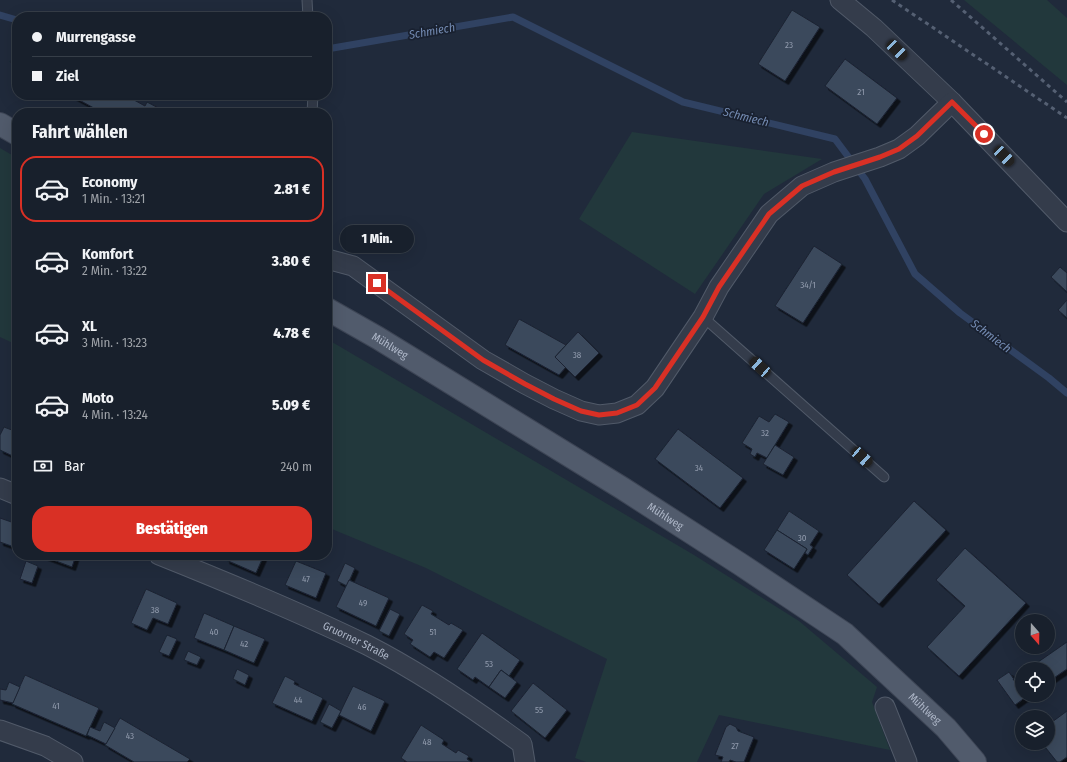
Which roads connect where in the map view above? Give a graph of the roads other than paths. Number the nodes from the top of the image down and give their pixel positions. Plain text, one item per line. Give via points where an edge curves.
1 (307, 0) edge
2 (840, 0) edge
3 (308, 12) edge
4 (952, 102) junction
5 (0, 124) edge
6 (12, 131) edge
7 (1067, 222) edge
8 (332, 260) edge
9 (332, 312) edge
10 (703, 317) junction
11 (884, 477) dead end
12 (0, 488) edge
13 (12, 493) edge
14 (171, 560) edge
15 (885, 707) dead end
16 (0, 730) edge
17 (73, 762) edge
18 (525, 762) edge
19 (907, 762) edge
20 (975, 762) edge

1 - 3 lane
2 - 4 street via 874,28
4 - 7 street
4 - 10 street via 917,136 899,149 802,186 769,214 719,287
5 - 6 main road
8 - 10 street via 353,266 483,360 519,381 581,411 599,415 617,413 637,405 655,388
9 - 20 main road, Mühlweg via 622,488 845,634 946,728
10 - 11 lane
12 - 13 street
14 - 18 street, Gruorner Straße via 268,600 366,645 424,677 522,744
15 - 19 street
16 - 17 street via 46,746

